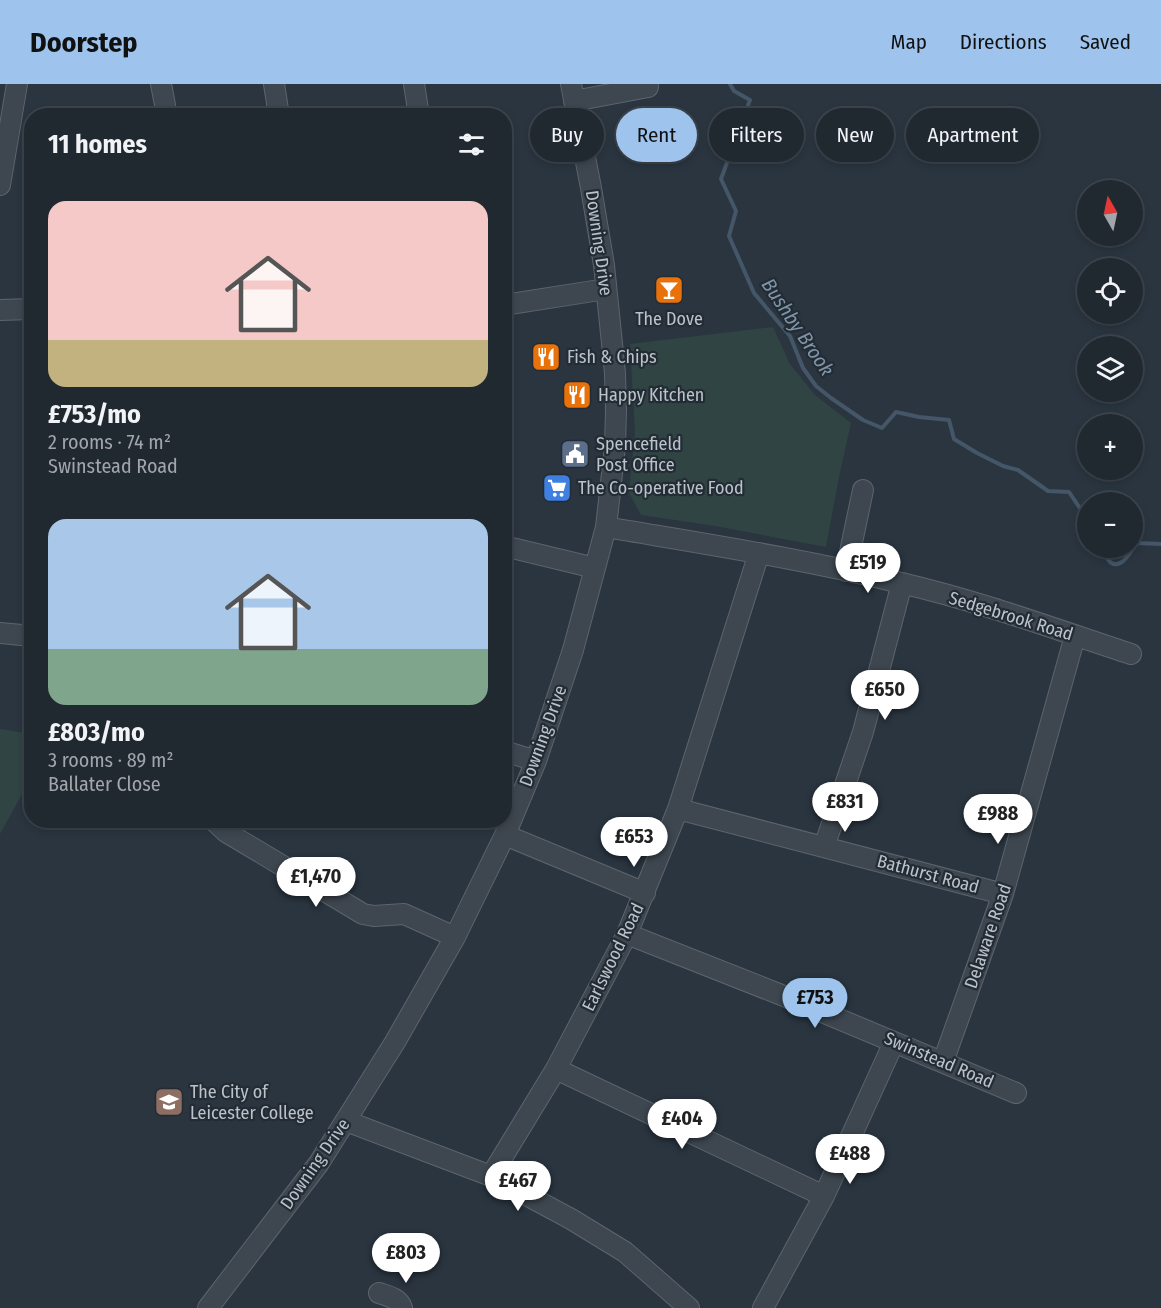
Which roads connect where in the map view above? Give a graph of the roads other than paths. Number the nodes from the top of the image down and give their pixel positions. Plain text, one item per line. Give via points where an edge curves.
1 (16, 84) edge
2 (161, 84) edge
3 (274, 84) edge
4 (414, 84) edge
5 (648, 87) dead end
6 (572, 92) edge
7 (165, 105) dead end
8 (278, 108) edge
9 (418, 108) edge
10 (0, 185) edge
11 (606, 289) junction
12 (512, 304) edge
13 (24, 309) edge
14 (0, 310) edge
15 (863, 490) dead end
16 (606, 527) junction
17 (512, 548) edge
18 (759, 553) junction
19 (596, 568) junction
20 (846, 571) junction
21 (902, 583) junction
22 (0, 633) edge
23 (24, 635) edge
24 (1075, 636) junction
25 (1131, 654) dead end
26 (512, 754) edge
27 (536, 761) junction
28 (678, 808) junction
29 (512, 820) edge
30 (222, 828) edge
31 (509, 828) edge
32 (506, 835) junction
33 (824, 847) junction
34 (645, 892) junction
35 (1003, 894) junction
36 (627, 934) junction
37 (455, 937) junction
38 (894, 1042) junction
39 (943, 1062) junction
40 (556, 1069) junction
41 (1016, 1093) dead end
42 (346, 1121) junction
43 (491, 1176) junction
44 (824, 1196) junction
45 (379, 1293) dead end
46 (208, 1308) edge
47 (402, 1308) edge
48 (689, 1308) edge
49 (763, 1308) edge

1 - 10 street
2 - 7 street
3 - 8 street
4 - 9 street
5 - 6 street
6 - 11 street, Downing Drive
11 - 12 street
11 - 16 street, Downing Drive via 616,410
13 - 14 street
15 - 20 street
16 - 18 street, Sedgebrook Road
16 - 19 street, Downing Drive
17 - 19 street
18 - 20 street, Sedgebrook Road
18 - 28 street, Earlswood Road
19 - 27 street, Downing Drive
20 - 21 street, Sedgebrook Road
21 - 24 street, Sedgebrook Road
21 - 33 street via 863,732
22 - 23 street
24 - 25 street, Sedgebrook Road
24 - 35 street, Delaware Road
26 - 27 street
27 - 29 street, Downing Drive
28 - 33 street, Bathurst Road
28 - 34 street, Earlswood Road
30 - 37 street via 363,914 404,914
31 - 32 street, Downing Drive
32 - 34 street
32 - 37 street, Downing Drive
33 - 35 street, Bathurst Road
34 - 36 street, Earlswood Road
35 - 39 street, Delaware Road
36 - 38 street, Swinstead Road
36 - 40 street, Earlswood Road
37 - 42 street, Downing Drive
38 - 39 street, Swinstead Road
38 - 44 street
39 - 41 street, Swinstead Road
40 - 43 street, Earlswood Road
40 - 44 street
42 - 43 street
42 - 46 street, Downing Drive via 319,1163
43 - 48 street via 625,1252
44 - 49 street
45 - 47 street via 393,1298

